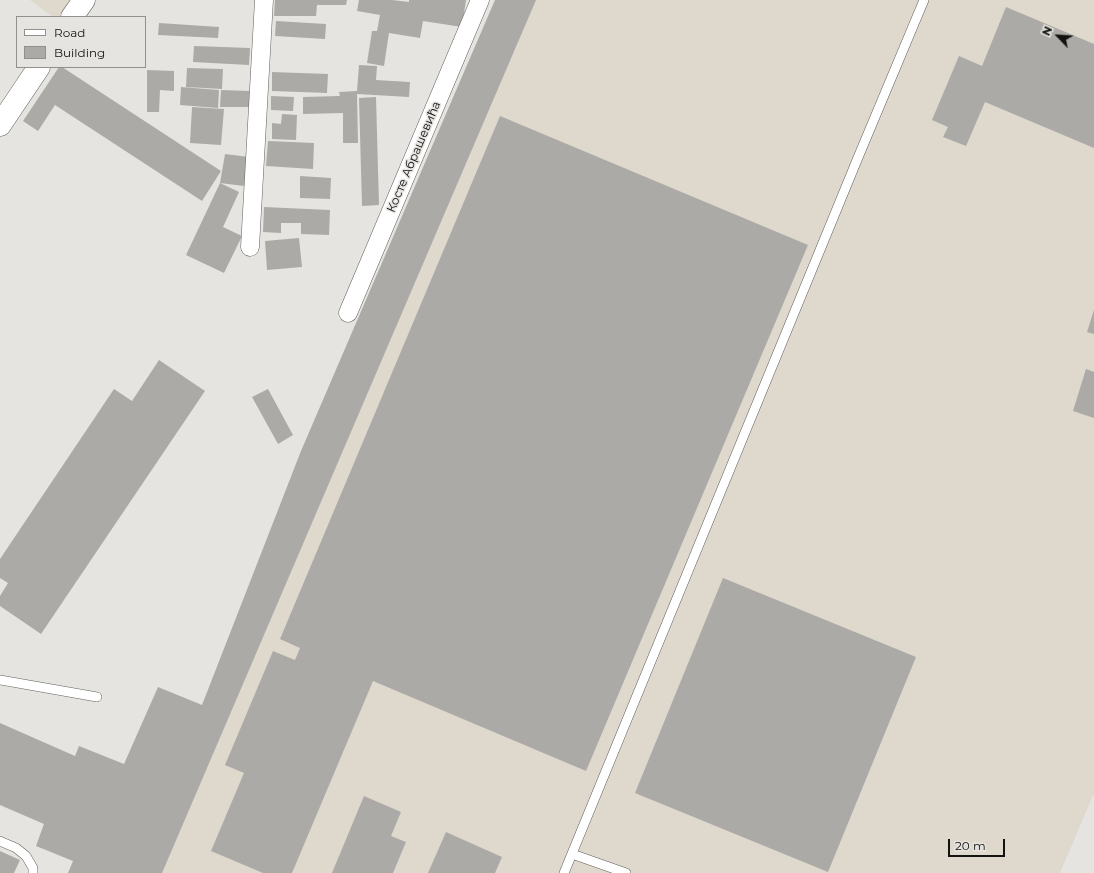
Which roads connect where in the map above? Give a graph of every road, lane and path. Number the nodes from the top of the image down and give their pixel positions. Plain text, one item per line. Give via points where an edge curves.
1 (84, 0) edge
2 (264, 0) edge
3 (480, 0) edge
4 (924, 0) edge
5 (73, 16) edge
6 (38, 68) edge
7 (0, 125) edge
8 (250, 247) dead end
9 (348, 313) dead end
10 (0, 680) edge
11 (97, 697) dead end
12 (0, 841) edge
13 (572, 854) junction
14 (33, 873) edge
15 (564, 873) edge
16 (626, 873) edge

1 - 5 street
2 - 8 street
3 - 9 street, Косте Абрашевића
4 - 13 lane
6 - 7 street
10 - 11 lane
12 - 14 lane via 26,856
13 - 15 lane
13 - 16 lane

